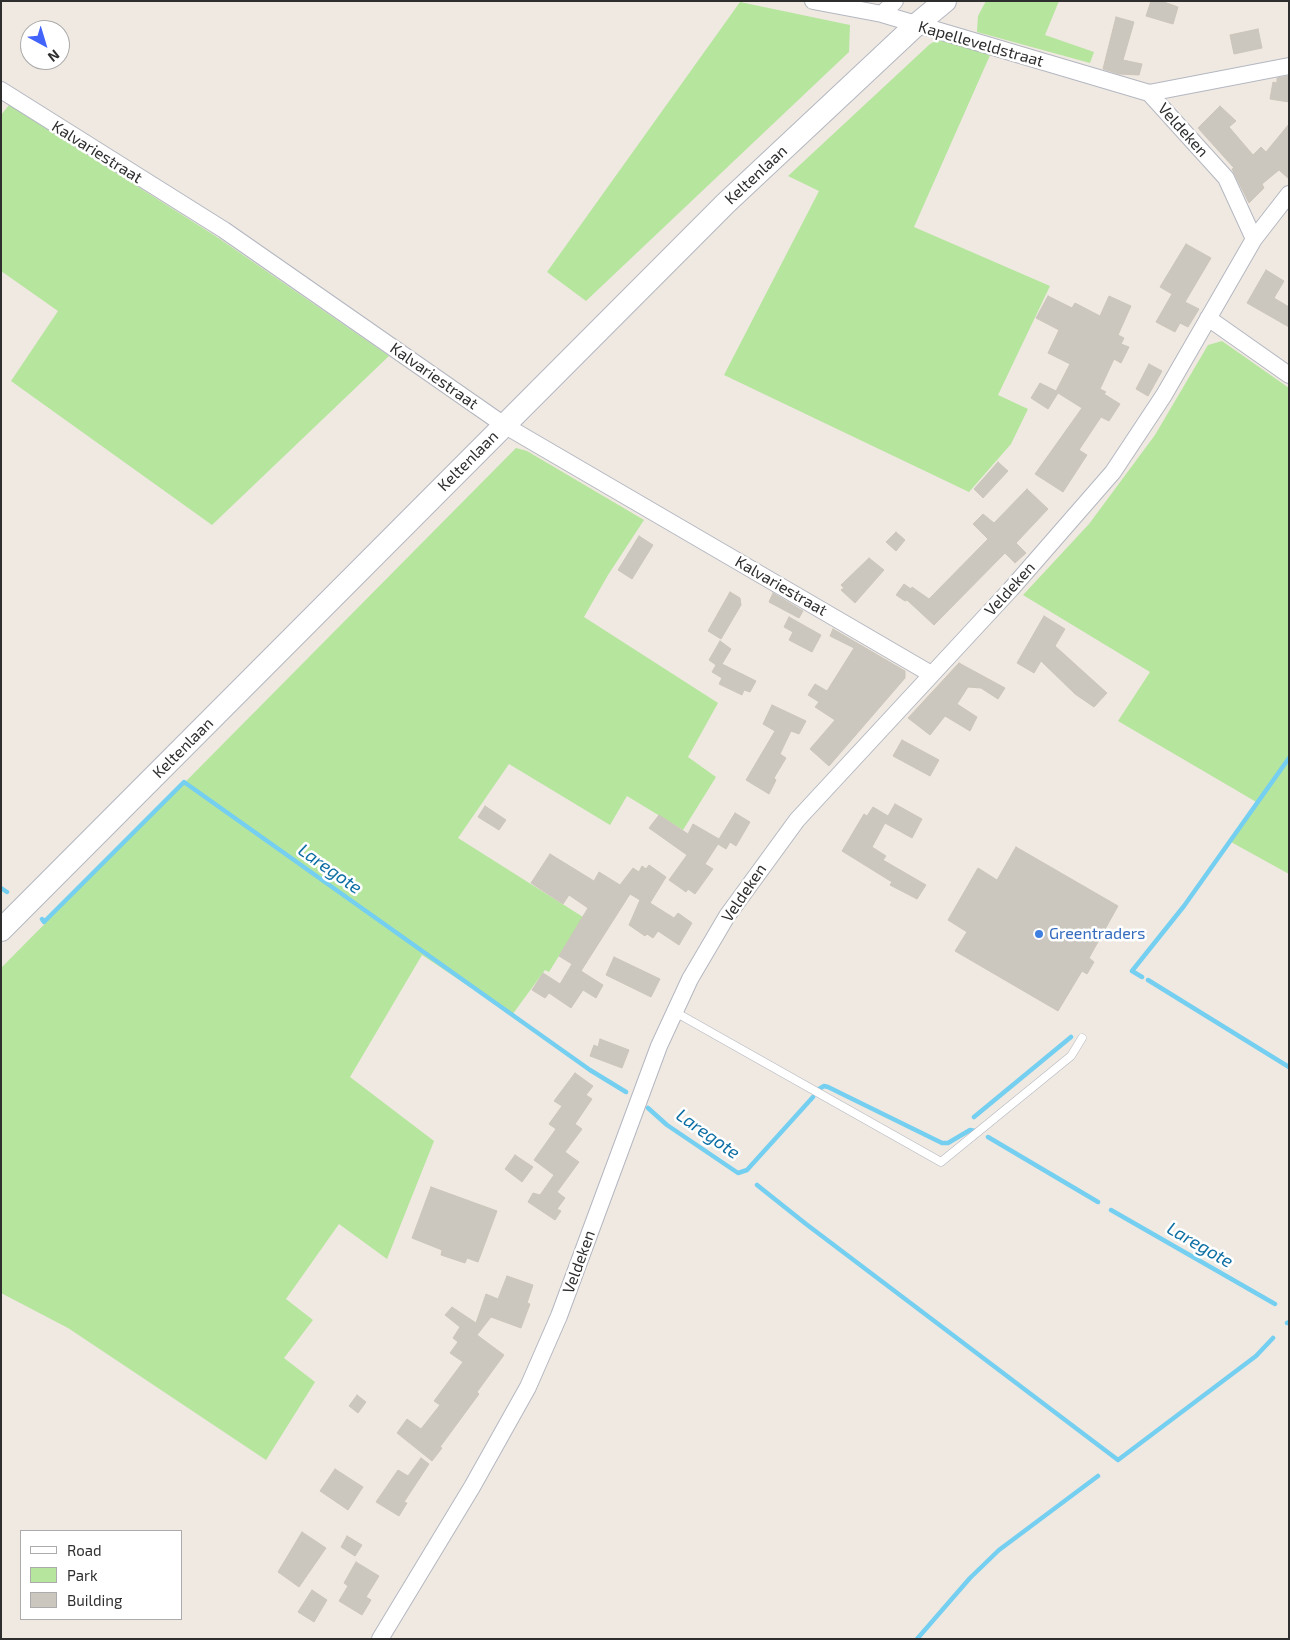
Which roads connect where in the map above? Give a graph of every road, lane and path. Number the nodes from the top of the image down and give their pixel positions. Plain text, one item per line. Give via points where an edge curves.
1 (813, 1) edge
2 (895, 1) edge
3 (945, 1) edge
4 (882, 14) junction
5 (916, 25) junction
6 (1289, 66) edge
7 (1, 90) edge
8 (1149, 92) junction
9 (1289, 194) edge
10 (1254, 240) junction
11 (1208, 318) junction
12 (1289, 376) edge
13 (504, 425) junction
14 (931, 674) junction
15 (1, 930) edge
16 (675, 1012) junction
17 (1082, 1038) dead end
18 (380, 1639) edge

1 - 4 street, Kapelleveldstraat
2 - 4 street
3 - 5 main road, Keltenlaan
4 - 5 street, Kapelleveldstraat
5 - 8 street, Kapelleveldstraat
5 - 13 main road, Keltenlaan via 719,210
6 - 8 street, Veldeken
7 - 13 street, Kalvariestraat via 224,230
8 - 10 street, Veldeken via 1226,178
9 - 10 street, Veldeken
10 - 11 street, Veldeken
11 - 12 street
11 - 14 street, Veldeken via 1164,395 1113,472 1011,589
13 - 14 street, Kalvariestraat
13 - 15 main road, Keltenlaan
14 - 16 street, Veldeken via 797,820 723,924 690,979
16 - 17 lane via 941,1162 1070,1056
16 - 18 street, Veldeken via 634,1112 560,1316 528,1387

